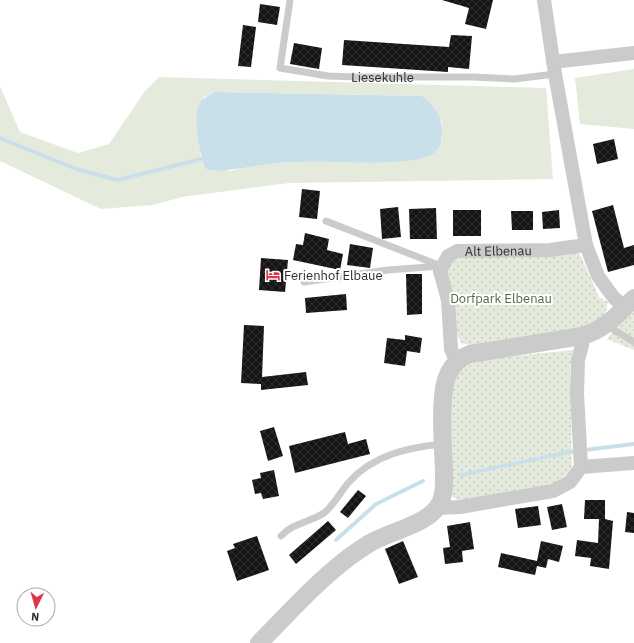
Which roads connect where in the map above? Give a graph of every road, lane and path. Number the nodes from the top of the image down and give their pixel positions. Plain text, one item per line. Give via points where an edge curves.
1 (290, 0) edge
2 (544, 0) edge
3 (634, 52) edge
4 (554, 68) junction
5 (326, 221) dead end
6 (586, 244) junction
7 (441, 266) junction
8 (304, 282) dead end
9 (630, 302) edge
10 (606, 326) junction
11 (582, 336) junction
12 (634, 342) edge
13 (457, 363) junction
14 (443, 444) junction
15 (581, 463) junction
16 (634, 463) edge
17 (438, 508) junction
18 (281, 536) dead end
19 (259, 643) edge

1 - 4 lane, Liesekuhle via 280,68 328,76 514,79
2 - 4 street
3 - 4 street
4 - 6 street
5 - 7 lane
6 - 7 street, Alt Elbenau via 550,250 457,251 448,256
6 - 9 street via 598,276 614,298
7 - 8 lane via 388,270
7 - 13 street via 448,300 451,349
9 - 10 street
10 - 11 street
10 - 12 lane
11 - 13 street via 470,354
11 - 15 street via 577,394
13 - 14 street via 447,377 445,386
14 - 17 street via 444,494
14 - 18 lane via 407,449 373,463 349,481 325,512 291,528
15 - 16 street
15 - 17 street via 570,482 553,491 460,507
17 - 19 street via 427,517 371,542 353,554 317,585

